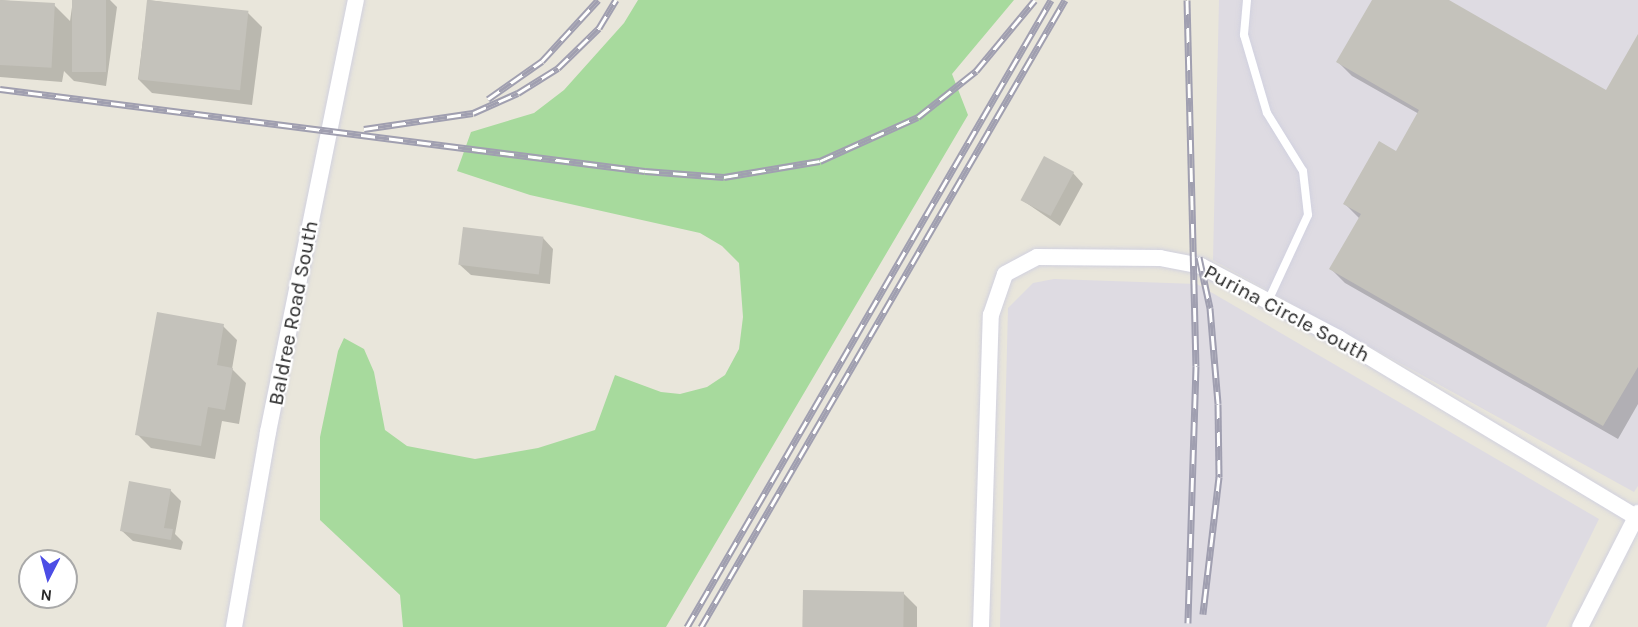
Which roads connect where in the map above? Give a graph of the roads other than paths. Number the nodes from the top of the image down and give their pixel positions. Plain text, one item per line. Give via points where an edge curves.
1 (357, 0) edge
2 (1247, 0) edge
3 (1268, 301) junction
4 (1637, 515) edge
5 (234, 627) edge
6 (981, 627) edge
7 (1580, 627) edge

1 - 5 street, Baldree Road South via 266,443
2 - 3 lane via 1244,35 1267,113 1303,171 1308,215
3 - 4 street, Purina Circle South via 1338,338
3 - 6 street, Purina Circle South via 1201,266 1160,258 1055,254 1027,260 1005,274 991,315
4 - 7 street

